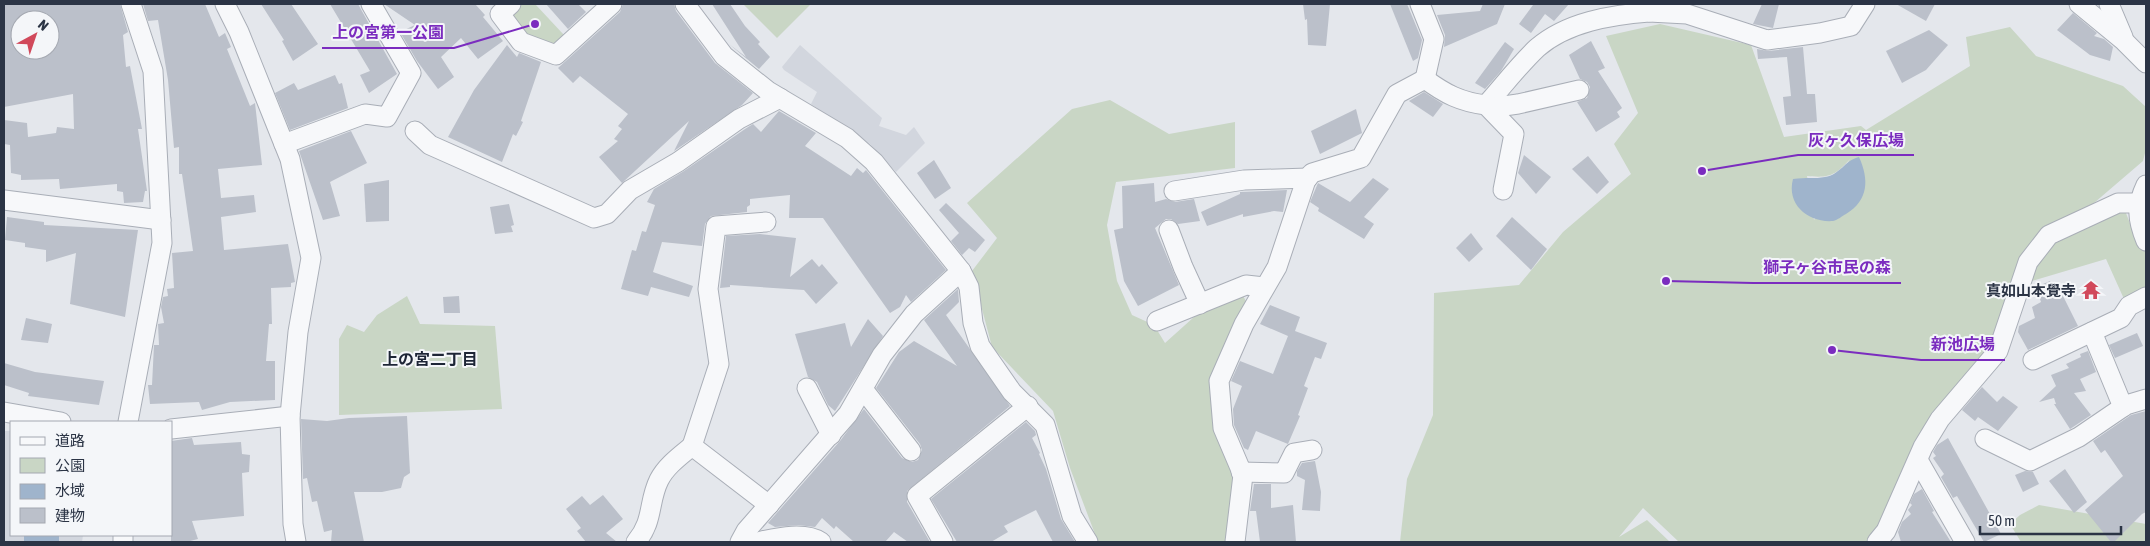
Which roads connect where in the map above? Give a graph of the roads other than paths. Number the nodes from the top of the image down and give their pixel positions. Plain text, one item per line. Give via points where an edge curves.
1 (131, 4) edge
2 (225, 4) edge
3 (371, 4) edge
4 (511, 4) edge
5 (612, 4) edge
6 (685, 4) edge
7 (1420, 4) edge
8 (1865, 4) edge
9 (2080, 4) edge
10 (2109, 4) edge
11 (1652, 8) edge
12 (2124, 41) junction
13 (2146, 63) edge
14 (1426, 79) junction
15 (1580, 90) dead end
16 (780, 98) junction
17 (1488, 106) junction
18 (415, 131) dead end
19 (284, 144) junction
20 (1308, 178) junction
21 (2146, 185) edge
22 (1503, 190) dead end
23 (1174, 191) dead end
24 (4, 200) edge
25 (2142, 204) edge
26 (161, 220) junction
27 (766, 222) dead end
28 (1169, 230) dead end
29 (2146, 242) edge
30 (961, 271) junction
31 (1264, 287) junction
32 (2146, 297) edge
33 (1200, 304) junction
34 (1158, 321) dead end
35 (2092, 332) junction
36 (2033, 360) dead end
37 (807, 388) dead end
38 (863, 388) junction
39 (2146, 399) edge
40 (1028, 406) junction
41 (2123, 407) junction
42 (4, 412) edge
43 (290, 416) junction
44 (54, 421) edge
45 (128, 421) edge
46 (172, 429) edge
47 (831, 435) junction
48 (1985, 439) dead end
49 (692, 446) junction
50 (1312, 450) dead end
51 (911, 451) dead end
52 (1918, 460) junction
53 (1242, 472) junction
54 (769, 505) junction
55 (296, 542) edge
56 (636, 542) edge
57 (740, 542) edge
58 (757, 542) edge
59 (821, 542) edge
60 (943, 542) edge
61 (1088, 542) edge
62 (1236, 542) edge
63 (1877, 542) edge
64 (1965, 542) edge

1 - 26 street via 153,71
2 - 19 street
3 - 19 street via 411,73 387,117 365,114
4 - 5 street via 500,14 521,42 556,55
6 - 16 street via 724,56
7 - 14 street via 1434,39
8 - 11 street via 1851,26 1767,40 1687,14
9 - 12 street
10 - 12 street
11 - 17 street via 1596,19 1565,31 1538,47
12 - 13 street
14 - 17 street via 1446,94
14 - 20 street via 1397,94 1361,158 1312,172
15 - 17 street via 1518,104
16 - 18 street via 739,119 678,162 630,190 607,214 594,218 430,145
16 - 30 street via 847,138 874,162
17 - 22 street via 1514,134
19 - 43 street via 311,258 298,332
20 - 23 street via 1244,180
20 - 31 street via 1277,267
21 - 25 street
24 - 26 street
25 - 29 street via 2141,228
25 - 52 street via 2118,203 2049,235 2028,262 1998,351 1940,419
26 - 45 street via 162,243
27 - 49 street via 716,226 708,289 719,364
28 - 33 street
30 - 38 street via 914,314 882,355
30 - 40 street via 969,287 973,323 980,346 1012,392
31 - 33 street via 1246,285
31 - 53 street via 1219,381 1222,428
32 - 35 street via 2129,306 2121,318
33 - 34 street
35 - 36 street
35 - 41 street
37 - 47 street
38 - 47 street
38 - 51 street
39 - 41 street
40 - 60 street via 917,496
40 - 61 street via 1045,425 1072,516
41 - 48 street via 2079,437 2030,461
42 - 44 street
43 - 46 street
43 - 55 street
47 - 54 street
49 - 54 street
49 - 56 street via 659,480 646,530
50 - 53 street via 1294,453 1284,473
52 - 63 street via 1886,531
52 - 64 street
53 - 62 street
54 - 57 street
58 - 59 street via 803,536

